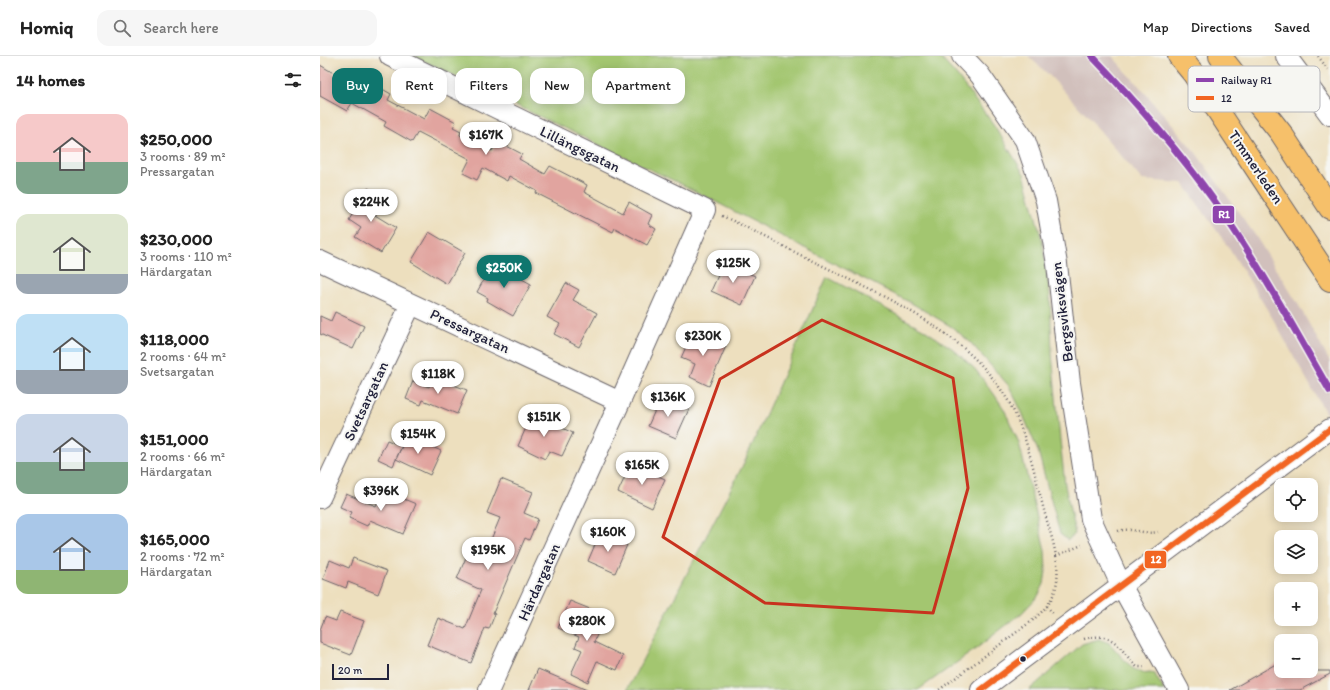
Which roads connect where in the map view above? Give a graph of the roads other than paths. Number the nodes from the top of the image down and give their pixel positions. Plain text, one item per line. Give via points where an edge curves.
1 (390, 56) edge
2 (962, 56) edge
3 (1179, 56) edge
4 (1220, 56) edge
5 (1286, 56) edge
6 (1228, 66) edge
7 (1293, 66) edge
8 (1188, 68) edge
9 (1320, 102) edge
10 (1218, 112) edge
11 (1264, 112) edge
12 (1330, 115) edge
13 (1330, 208) edge
14 (705, 210) joint
15 (320, 261) edge
16 (1330, 280) edge
17 (411, 304) junction
18 (620, 402) junction
19 (1330, 429) edge
20 (320, 498) edge
21 (1121, 585) junction
22 (489, 690) edge
23 (981, 690) edge
24 (1179, 690) edge

1 - 14 street, Lillängsgatan
2 - 21 street, Bergsviksvägen via 980,75 1025,140 1046,201 1057,264 1070,383 1089,512
3 - 8 main road, Timmerleden
4 - 6 main road
5 - 7 street
9 - 12 street
10 - 16 main road, Timmerleden
11 - 13 main road
14 - 18 street, Härdargatan
15 - 17 street, Pressargatan
17 - 18 street, Pressargatan
17 - 20 street, Svetsargatan
18 - 22 street, Härdargatan
19 - 21 street
21 - 23 street
21 - 24 street, Bergsviksvägen

